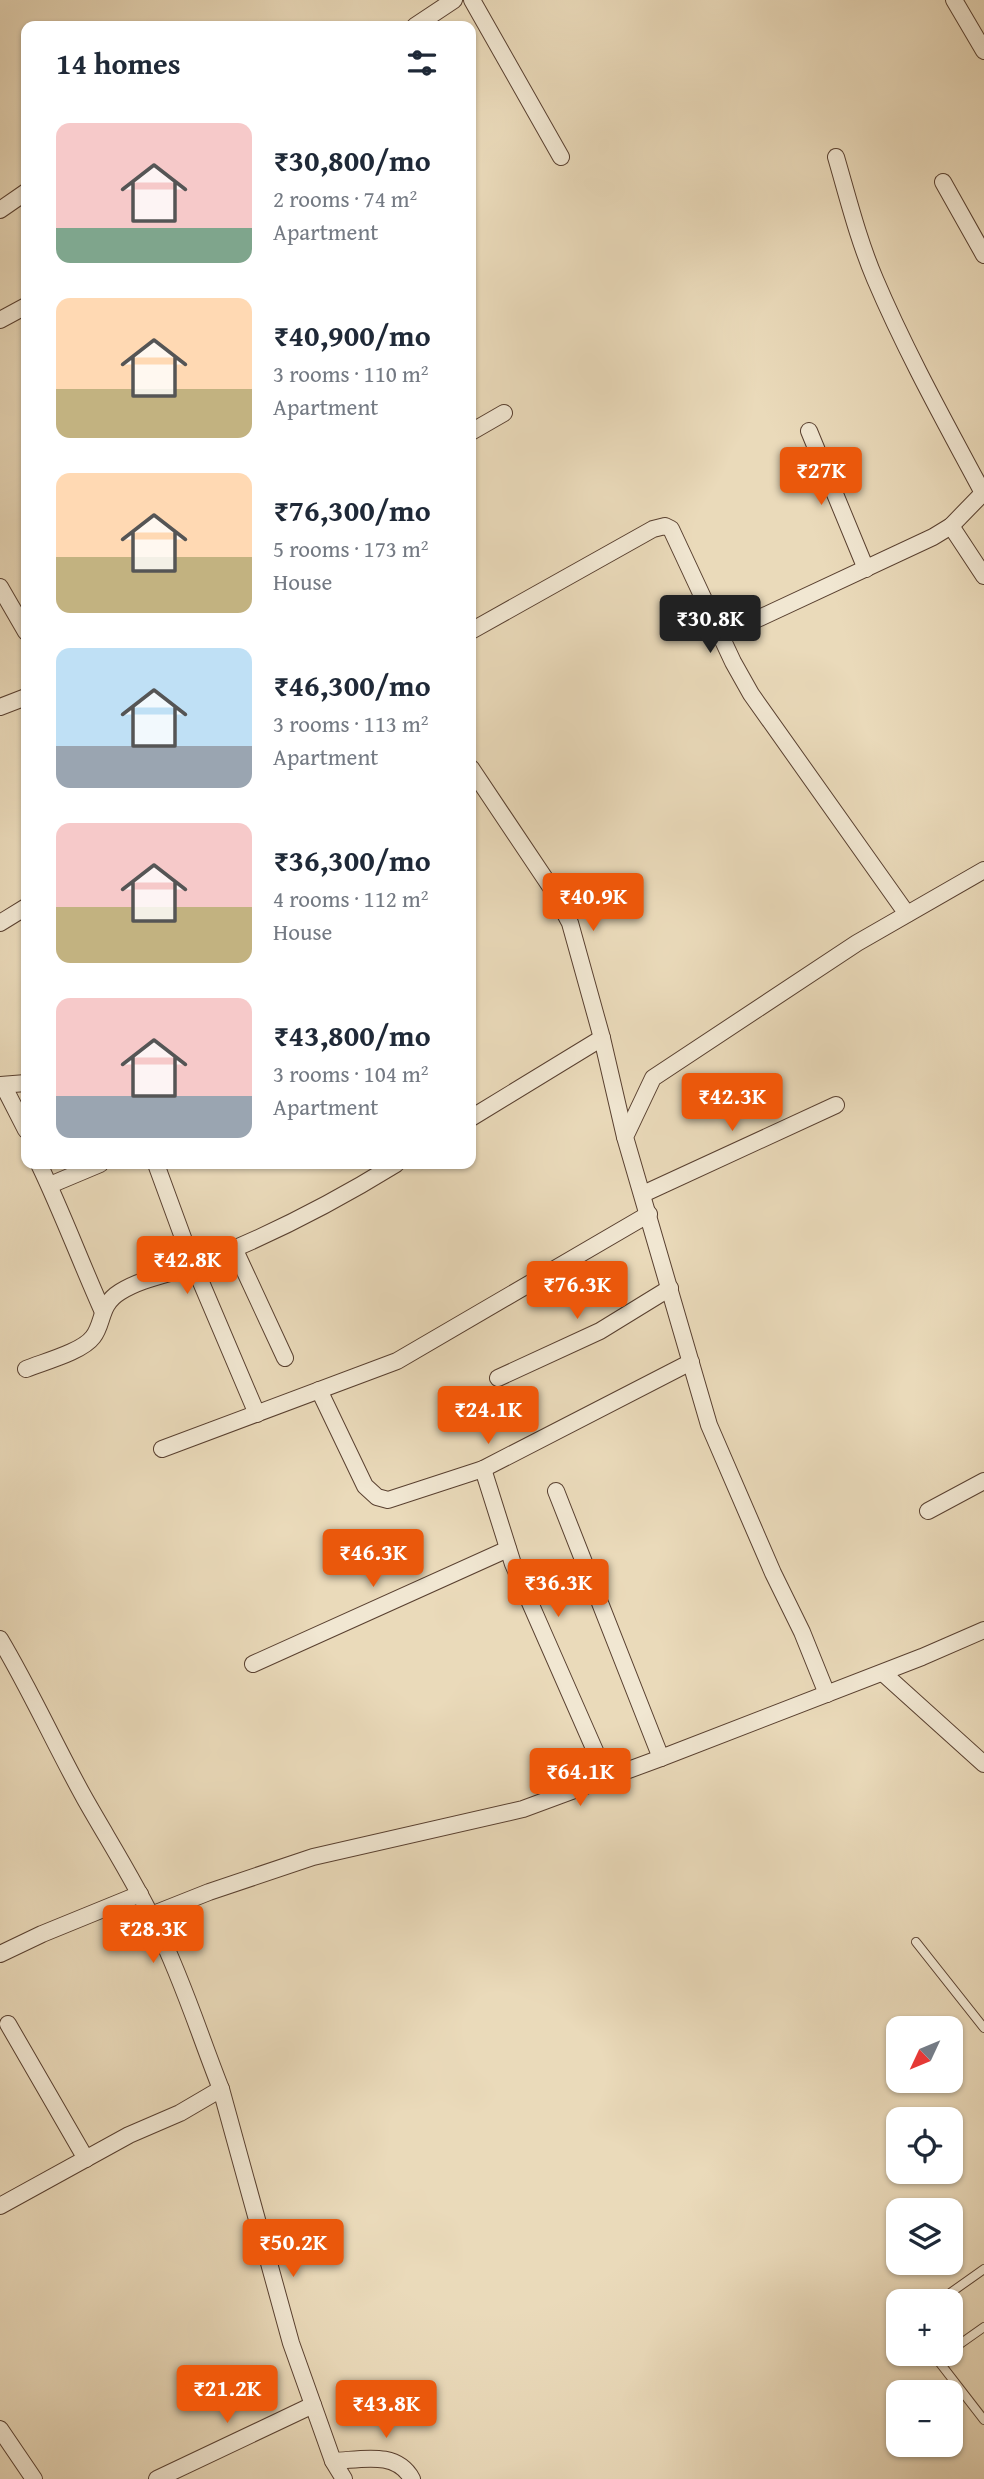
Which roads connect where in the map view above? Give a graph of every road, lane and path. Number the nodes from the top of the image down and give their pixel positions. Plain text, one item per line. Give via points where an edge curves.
1 (454, 0) edge
2 (472, 0) edge
3 (954, 0) edge
4 (422, 21) edge
5 (984, 51) edge
6 (561, 157) dead end
7 (836, 157) dead end
8 (943, 182) dead end
9 (21, 195) edge
10 (0, 209) edge
11 (984, 255) edge
12 (21, 309) edge
13 (0, 320) edge
14 (504, 413) dead end
15 (476, 429) edge
16 (809, 431) dead end
17 (983, 492) edge
18 (951, 526) junction
19 (866, 569) junction
20 (984, 576) edge
21 (0, 587) edge
22 (21, 623) edge
23 (476, 628) edge
24 (721, 636) junction
25 (21, 699) edge
26 (0, 707) edge
27 (476, 776) edge
28 (984, 870) edge
29 (21, 910) edge
30 (906, 914) junction
31 (0, 923) edge
32 (601, 1038) junction
33 (21, 1083) edge
34 (2, 1085) edge
35 (836, 1105) dead end
36 (476, 1115) edge
37 (21, 1121) edge
38 (625, 1137) junction
39 (42, 1169) edge
40 (88, 1169) edge
41 (158, 1169) edge
42 (388, 1169) edge
43 (50, 1185) junction
44 (643, 1194) junction
45 (649, 1214) junction
46 (234, 1248) junction
47 (194, 1265) junction
48 (670, 1288) junction
49 (103, 1312) junction
50 (285, 1358) dead end
51 (691, 1362) junction
52 (26, 1369) dead end
53 (498, 1378) dead end
54 (319, 1390) junction
55 (257, 1414) junction
56 (162, 1449) dead end
57 (483, 1469) junction
58 (984, 1481) edge
59 (556, 1491) dead end
60 (928, 1511) dead end
61 (508, 1549) junction
62 (984, 1630) edge
63 (0, 1639) edge
64 (253, 1664) dead end
65 (883, 1673) junction
66 (827, 1694) junction
67 (661, 1758) junction
68 (984, 1764) edge
69 (607, 1778) junction
70 (140, 1894) junction
71 (151, 1915) junction
72 (916, 1942) dead end
73 (0, 1954) edge
74 (8, 2024) dead end
75 (984, 2028) edge
76 (221, 2089) junction
77 (86, 2159) junction
78 (0, 2206) edge
79 (984, 2269) edge
80 (956, 2289) edge
81 (984, 2327) edge
82 (963, 2343) edge
83 (942, 2366) edge
84 (313, 2404) junction
85 (984, 2420) edge
86 (0, 2429) edge
87 (333, 2461) junction
88 (34, 2479) edge
89 (157, 2479) edge
90 (344, 2479) edge
91 (412, 2479) edge

1 - 4 street
2 - 6 street
3 - 5 street
7 - 17 street via 875,279
8 - 11 street
9 - 10 street
12 - 13 street
14 - 15 street
16 - 19 street
17 - 18 street
18 - 19 street
18 - 20 street
19 - 24 street
21 - 22 street
23 - 24 street via 665,526 674,534
24 - 30 street via 756,702
25 - 26 street
27 - 32 street via 562,906
28 - 30 street
29 - 31 street
30 - 38 street via 653,1078
32 - 36 street
32 - 38 street
33 - 34 street
34 - 37 street
35 - 44 street
38 - 44 street
39 - 43 street
40 - 43 street
41 - 47 street
42 - 46 street
43 - 49 street
44 - 45 street
45 - 48 street
45 - 54 street via 397,1361
46 - 47 street
46 - 50 street
47 - 49 street via 118,1293
47 - 55 street
48 - 51 street
48 - 53 street via 600,1331
49 - 52 street via 93,1337 79,1348
51 - 57 street
51 - 66 street via 709,1426
54 - 55 street
54 - 57 street via 365,1486 377,1497 388,1500
55 - 56 street
57 - 61 street
58 - 60 street
59 - 67 street
61 - 64 street
61 - 69 street
62 - 65 street
63 - 70 street
65 - 66 street
65 - 68 street
66 - 67 street
67 - 69 street
69 - 71 street via 523,1809 313,1857
70 - 71 street
70 - 73 street
71 - 76 street
72 - 75 lane
74 - 77 street
76 - 77 street
76 - 84 street via 291,2343
77 - 78 street
79 - 80 lane
81 - 82 lane
83 - 85 lane
84 - 87 street
84 - 89 street
86 - 88 street
87 - 90 street
87 - 91 street via 386,2458

